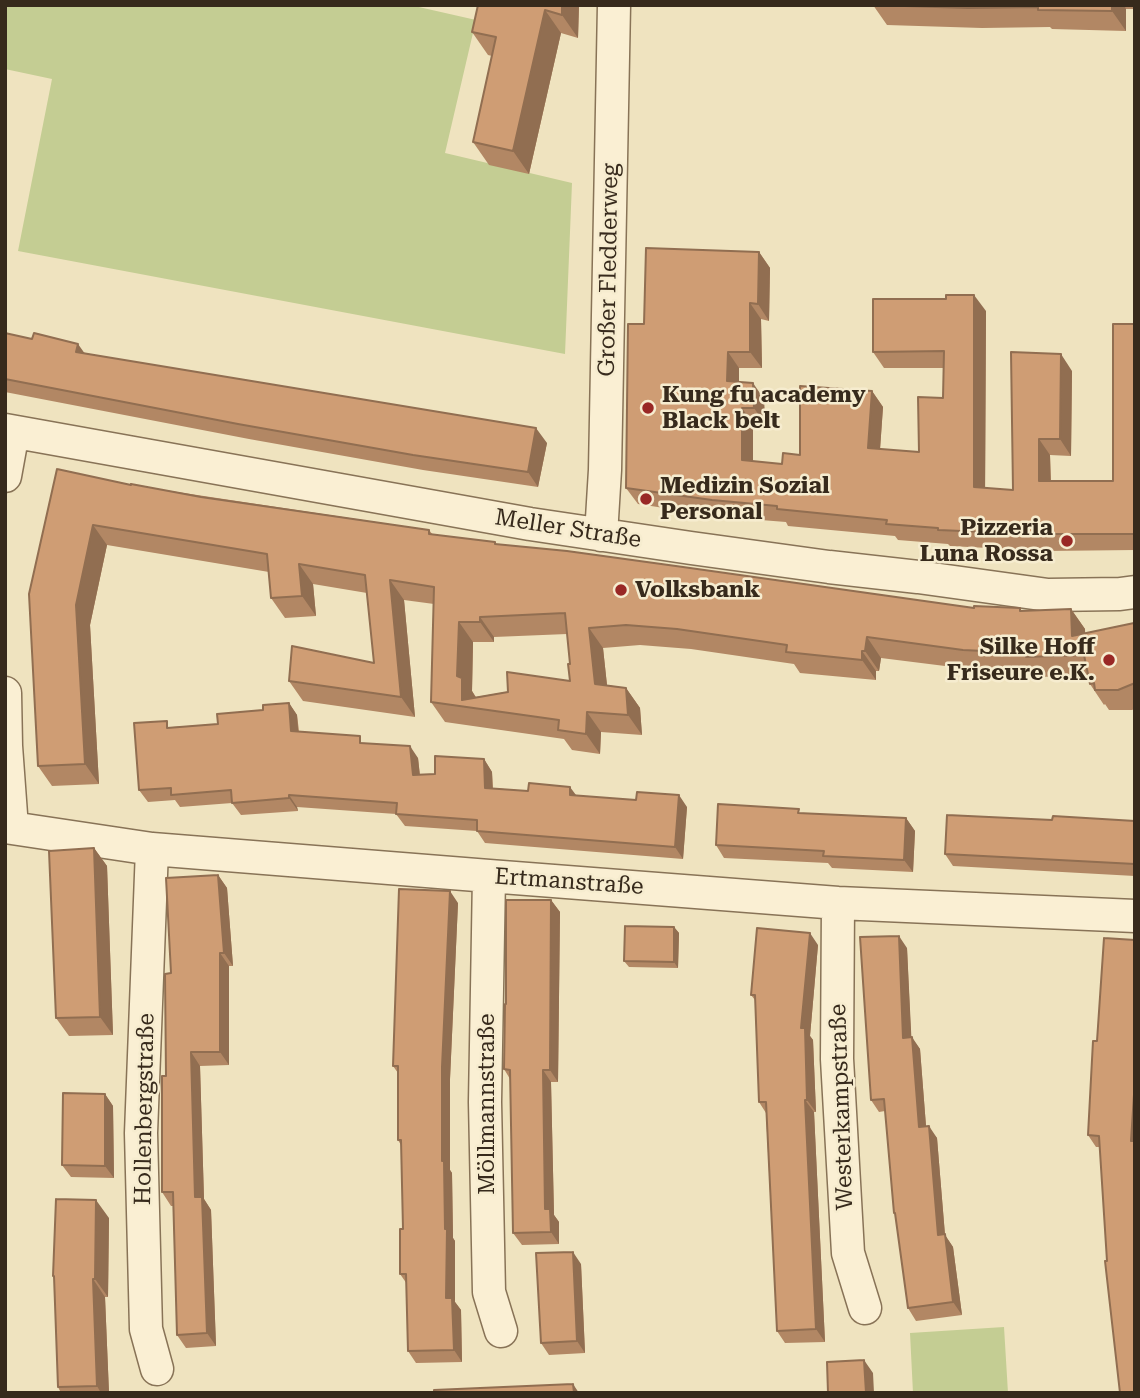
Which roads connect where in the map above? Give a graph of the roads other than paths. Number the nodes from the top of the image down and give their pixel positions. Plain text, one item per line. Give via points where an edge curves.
1 (614, 5) edge
2 (9, 431) edge
3 (5, 476) edge
4 (601, 535) junction
5 (1135, 592) edge
6 (5, 693) edge
7 (8, 828) edge
8 (152, 849) junction
9 (489, 876) junction
10 (838, 902) junction
11 (1135, 916) edge
12 (865, 1308) dead end
13 (501, 1331) dead end
14 (158, 1369) dead end

1 - 4 street, Großer Fledderweg
2 - 3 street
2 - 4 street, Meller Straße
4 - 5 street, Meller Straße via 1048,595
6 - 7 street
7 - 8 street, Ertmanstraße
8 - 9 street, Ertmanstraße
8 - 14 street, Hollenbergstraße via 141,1133 146,1329
9 - 10 street, Ertmanstraße
9 - 13 street, Möllmannstraße via 485,1102 489,1292
10 - 11 street, Ertmanstraße
10 - 12 street, Westerkampstraße via 837,1059 848,1253

